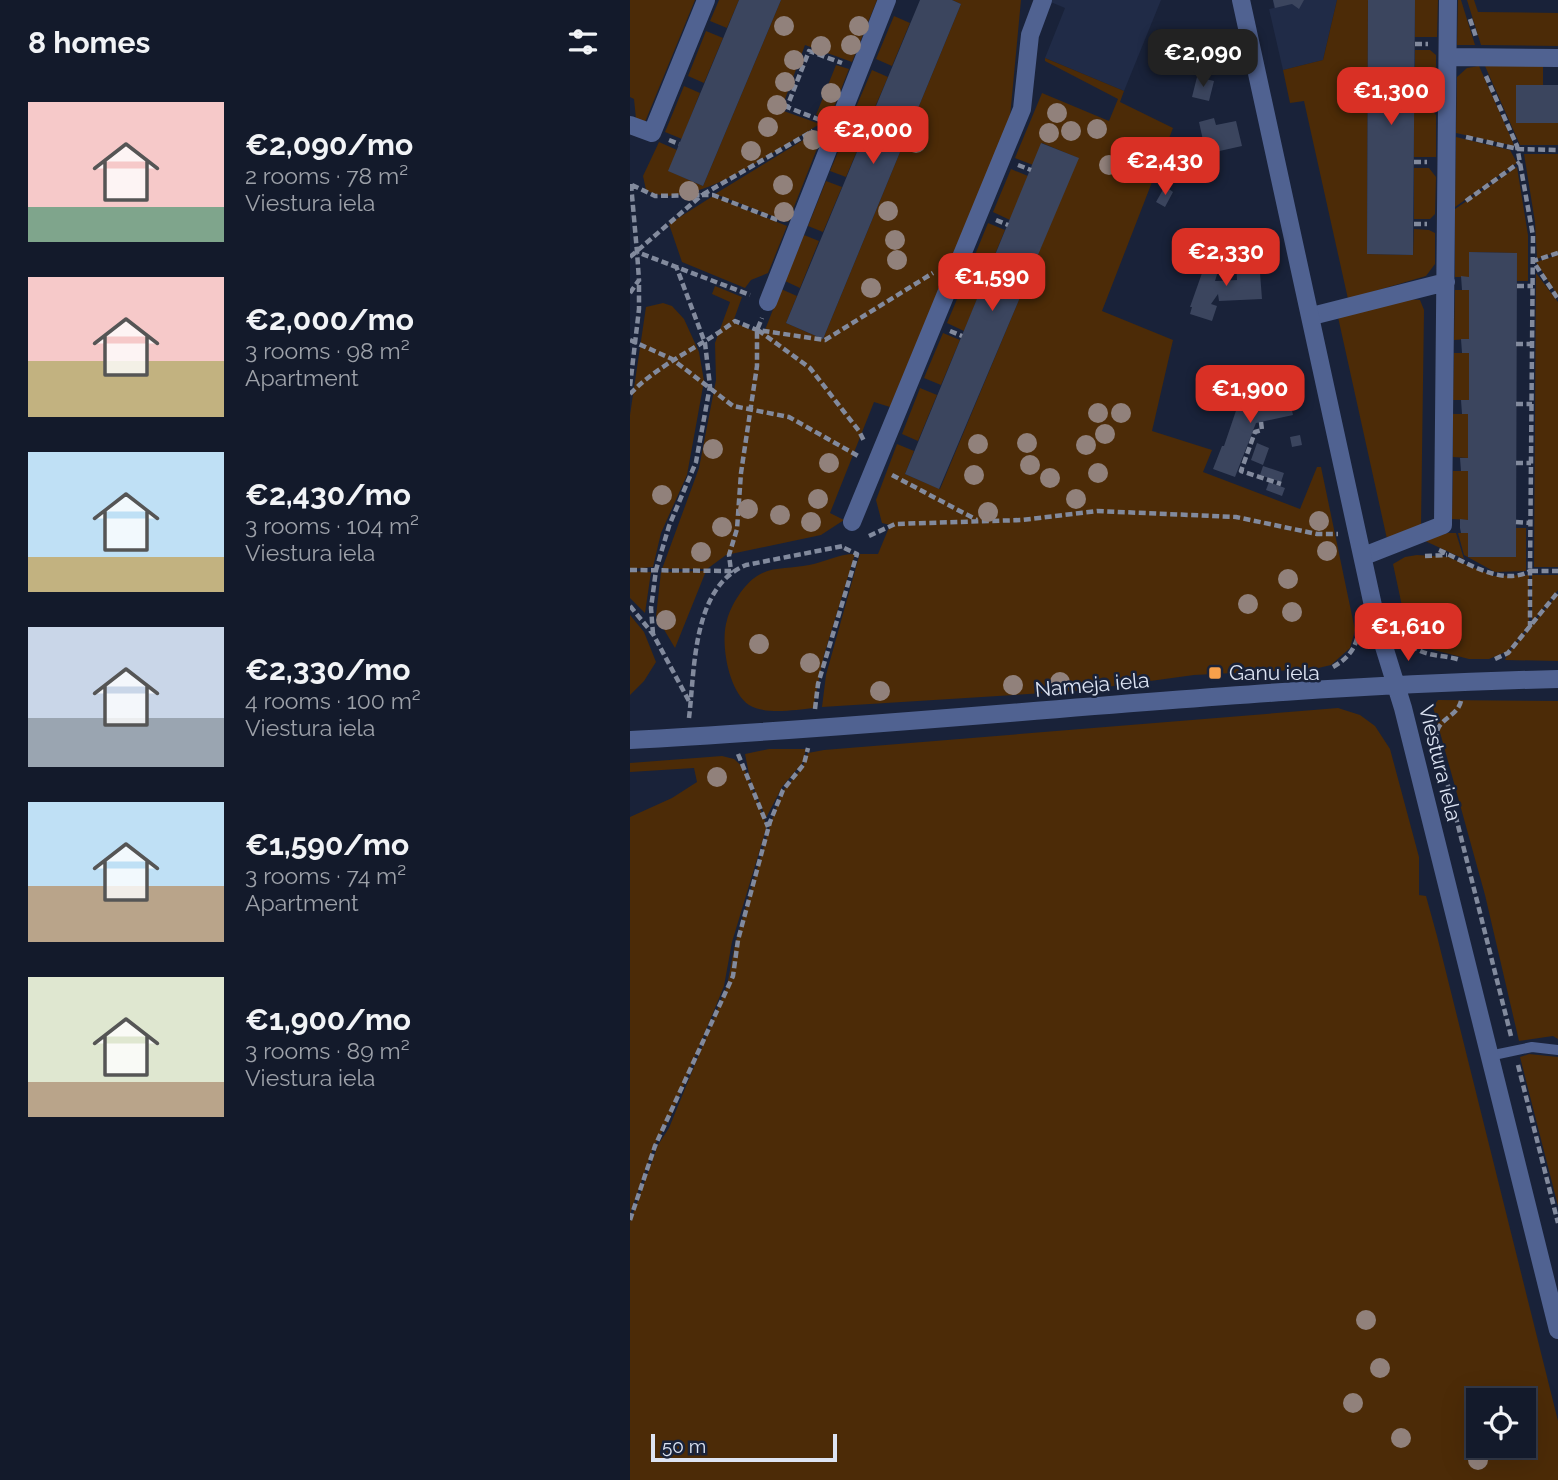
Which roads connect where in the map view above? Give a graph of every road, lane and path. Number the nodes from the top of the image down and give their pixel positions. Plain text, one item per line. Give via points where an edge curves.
1 (706, 0) edge
2 (887, 0) edge
3 (1043, 0) edge
4 (1241, 0) edge
5 (1448, 0) edge
6 (1467, 11) dead end
7 (1448, 57) junction
8 (1480, 57) junction
9 (1558, 58) edge
10 (859, 69) junction
11 (630, 125) edge
12 (1447, 134) junction
13 (1518, 149) junction
14 (1558, 150) edge
15 (1520, 162) junction
16 (631, 184) edge
17 (702, 195) junction
18 (1447, 215) junction
19 (797, 227) junction
20 (637, 251) junction
21 (1558, 253) edge
22 (630, 257) edge
23 (1533, 261) junction
24 (676, 266) junction
25 (957, 268) junction
26 (639, 280) junction
27 (1446, 282) junction
28 (1517, 286) dead end
29 (1533, 286) junction
30 (630, 293) edge
31 (1558, 299) edge
32 (768, 302) joint
33 (1311, 316) junction
34 (757, 330) junction
35 (633, 341) edge
36 (705, 343) junction
37 (1516, 344) dead end
38 (1532, 344) junction
39 (672, 359) junction
40 (630, 386) edge
41 (710, 386) junction
42 (630, 394) edge
43 (1516, 404) dead end
44 (1532, 404) junction
45 (752, 411) junction
46 (1261, 422) dead end
47 (1516, 463) dead end
48 (1531, 463) junction
49 (875, 466) junction
50 (1281, 484) dead end
51 (981, 521) junction
52 (852, 522) joint
53 (1516, 523) dead end
54 (1530, 523) junction
55 (1359, 533) junction
56 (863, 538) dead end
57 (1410, 538) junction
58 (853, 543) dead end
59 (842, 547) junction
60 (1364, 556) junction
61 (630, 570) edge
62 (656, 570) junction
63 (1558, 570) edge
64 (731, 571) junction
65 (1530, 571) junction
66 (1558, 592) edge
67 (630, 606) edge
68 (1530, 627) junction
69 (1402, 629) dead end
70 (653, 634) junction
71 (1460, 659) junction
72 (1470, 660) dead end
73 (1489, 661) dead end
74 (1558, 679) edge
75 (1461, 681) junction
76 (1394, 683) junction
77 (691, 705) junction
78 (813, 730) junction
79 (728, 735) junction
80 (687, 737) junction
81 (630, 740) edge
82 (768, 827) junction
83 (1515, 1050) junction
84 (1558, 1050) edge
85 (1489, 1056) junction
86 (630, 1220) edge
87 (1558, 1223) edge
88 (1558, 1330) edge

1 - 11 street via 652,133
2 - 10 street
3 - 25 street via 1030,35 1022,109
4 - 33 street, Viestura iela
5 - 7 street
6 - 8 path
7 - 8 street
7 - 12 street
8 - 9 street
8 - 13 path
10 - 17 path via 808,51 787,107 828,123
10 - 19 street
12 - 13 path
12 - 18 street
13 - 14 path
13 - 15 path
15 - 18 path
15 - 23 path
16 - 17 path via 655,196
16 - 20 path
17 - 19 path via 713,195
17 - 20 path
18 - 27 street
19 - 32 street
20 - 22 path
20 - 24 path
20 - 26 path
21 - 23 path
23 - 29 path
23 - 31 path
24 - 32 path
24 - 36 path
25 - 34 path via 925,276 825,340
25 - 49 street
26 - 30 path
26 - 35 path
27 - 33 street
27 - 57 street via 1443,526
28 - 29 path
29 - 38 path
33 - 55 street, Viestura iela
34 - 36 path via 735,321
34 - 45 path
34 - 49 path via 810,368 859,430
35 - 39 path
35 - 40 path
36 - 39 path
36 - 41 path
37 - 38 path
38 - 44 path
39 - 41 path
39 - 42 path
41 - 45 path via 733,406
41 - 62 path via 696,462
43 - 44 path
44 - 48 path
45 - 49 path via 789,417
45 - 64 path via 737,529 729,555
46 - 50 path via 1262,430 1255,432 1241,471
47 - 48 path
48 - 54 path
49 - 51 path
49 - 52 street
51 - 55 path via 1097,511 1236,517 1317,534
51 - 56 path via 895,524
52 - 59 path
53 - 54 path
54 - 65 path
55 - 60 street, Viestura iela
57 - 60 street
57 - 65 path via 1494,574
58 - 59 path
59 - 64 path
59 - 78 path via 857,554 818,684
60 - 76 street, Viestura iela
61 - 62 path
62 - 64 path
62 - 70 path
63 - 65 path
64 - 77 path via 720,582 707,610 696,653
65 - 68 path
66 - 68 path
67 - 70 path
68 - 73 path via 1508,653
69 - 71 path via 1411,646 1424,654
70 - 77 path
71 - 72 path
71 - 75 path
74 - 75 street, Nameja iela
75 - 76 street, Nameja iela
75 - 83 path via 1460,705 1436,729 1436,738
76 - 78 street, Nameja iela
76 - 85 street, Viestura iela
77 - 80 path
78 - 79 street, Nameja iela
78 - 82 path via 804,764 783,790
79 - 80 street, Nameja iela
79 - 82 path
80 - 81 street, Nameja iela
82 - 86 path via 733,976 655,1146
83 - 84 lane
83 - 85 lane
83 - 87 path
85 - 88 street, Viestura iela

